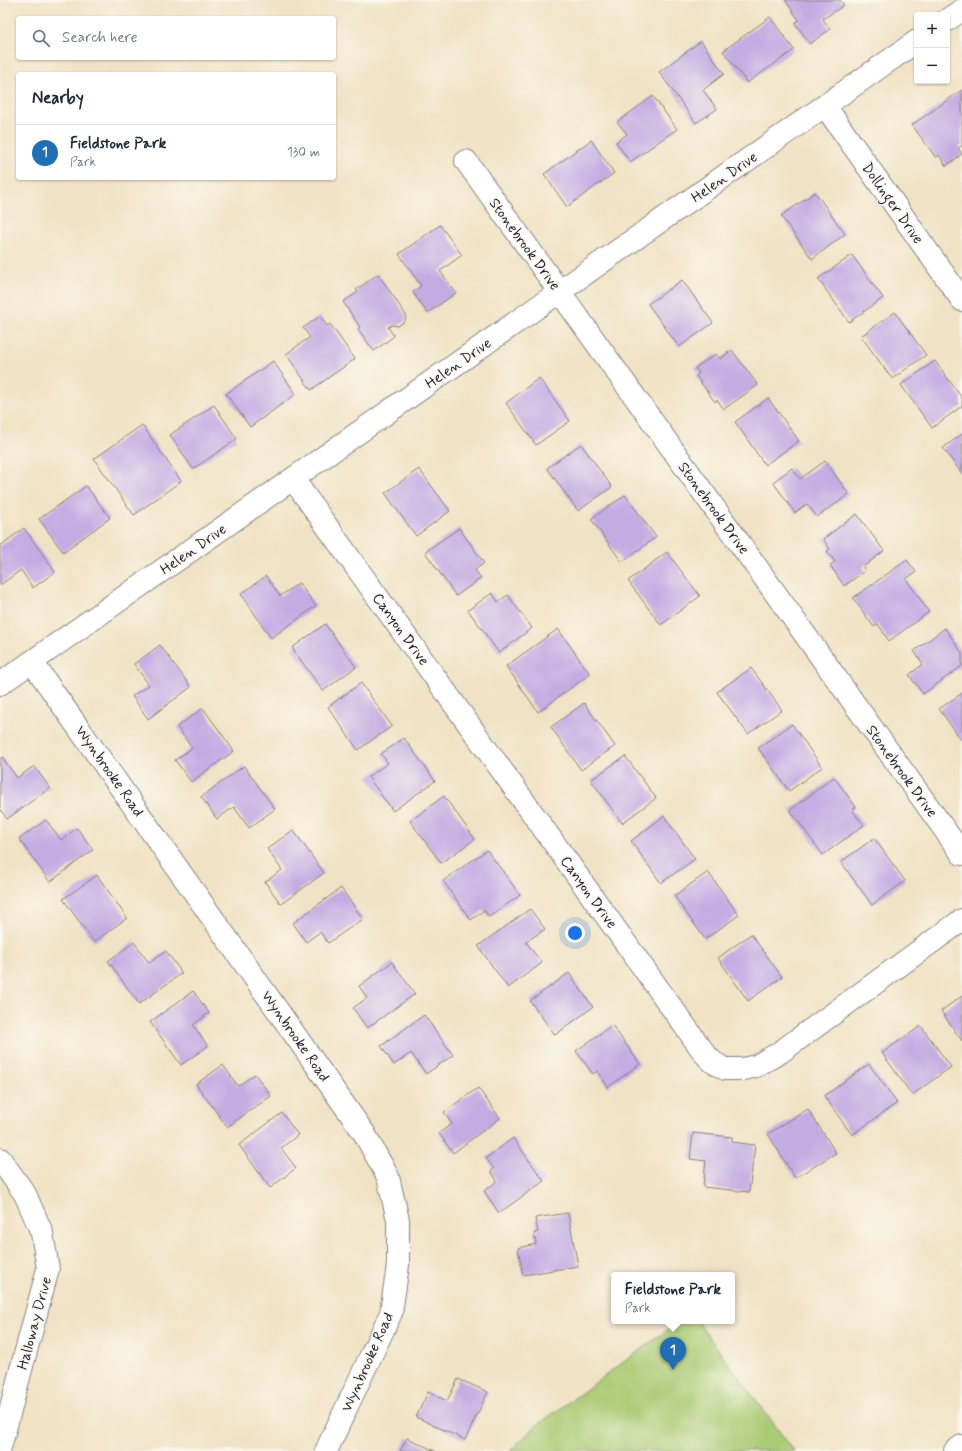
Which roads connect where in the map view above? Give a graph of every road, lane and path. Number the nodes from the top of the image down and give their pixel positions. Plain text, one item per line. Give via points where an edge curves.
1 (962, 10) edge
2 (950, 18) edge
3 (914, 43) edge
4 (825, 106) junction
5 (466, 161) dead end
6 (559, 292) junction
7 (962, 300) edge
8 (293, 479) junction
9 (32, 662) junction
10 (0, 684) edge
11 (962, 854) edge
12 (962, 920) edge
13 (0, 1159) edge
14 (962, 1446) edge
15 (0, 1448) edge
16 (326, 1451) edge
17 (955, 1451) edge

1 - 2 street
3 - 4 street, Helen Drive
4 - 6 street, Helen Drive
4 - 7 street, Dollinger Drive
5 - 6 street, Stonebrook Drive
6 - 8 street, Helen Drive
6 - 11 street, Stonebrook Drive
8 - 9 street, Helen Drive
8 - 12 street, Canyon Drive via 713,1062 725,1069 744,1069 756,1066 779,1053
9 - 10 street, Helen Drive
9 - 16 street, Wynbrooke Road via 364,1133 388,1177 398,1220 398,1265 391,1313
13 - 15 street, Halloway Drive via 24,1194 40,1227 48,1269
14 - 17 street

